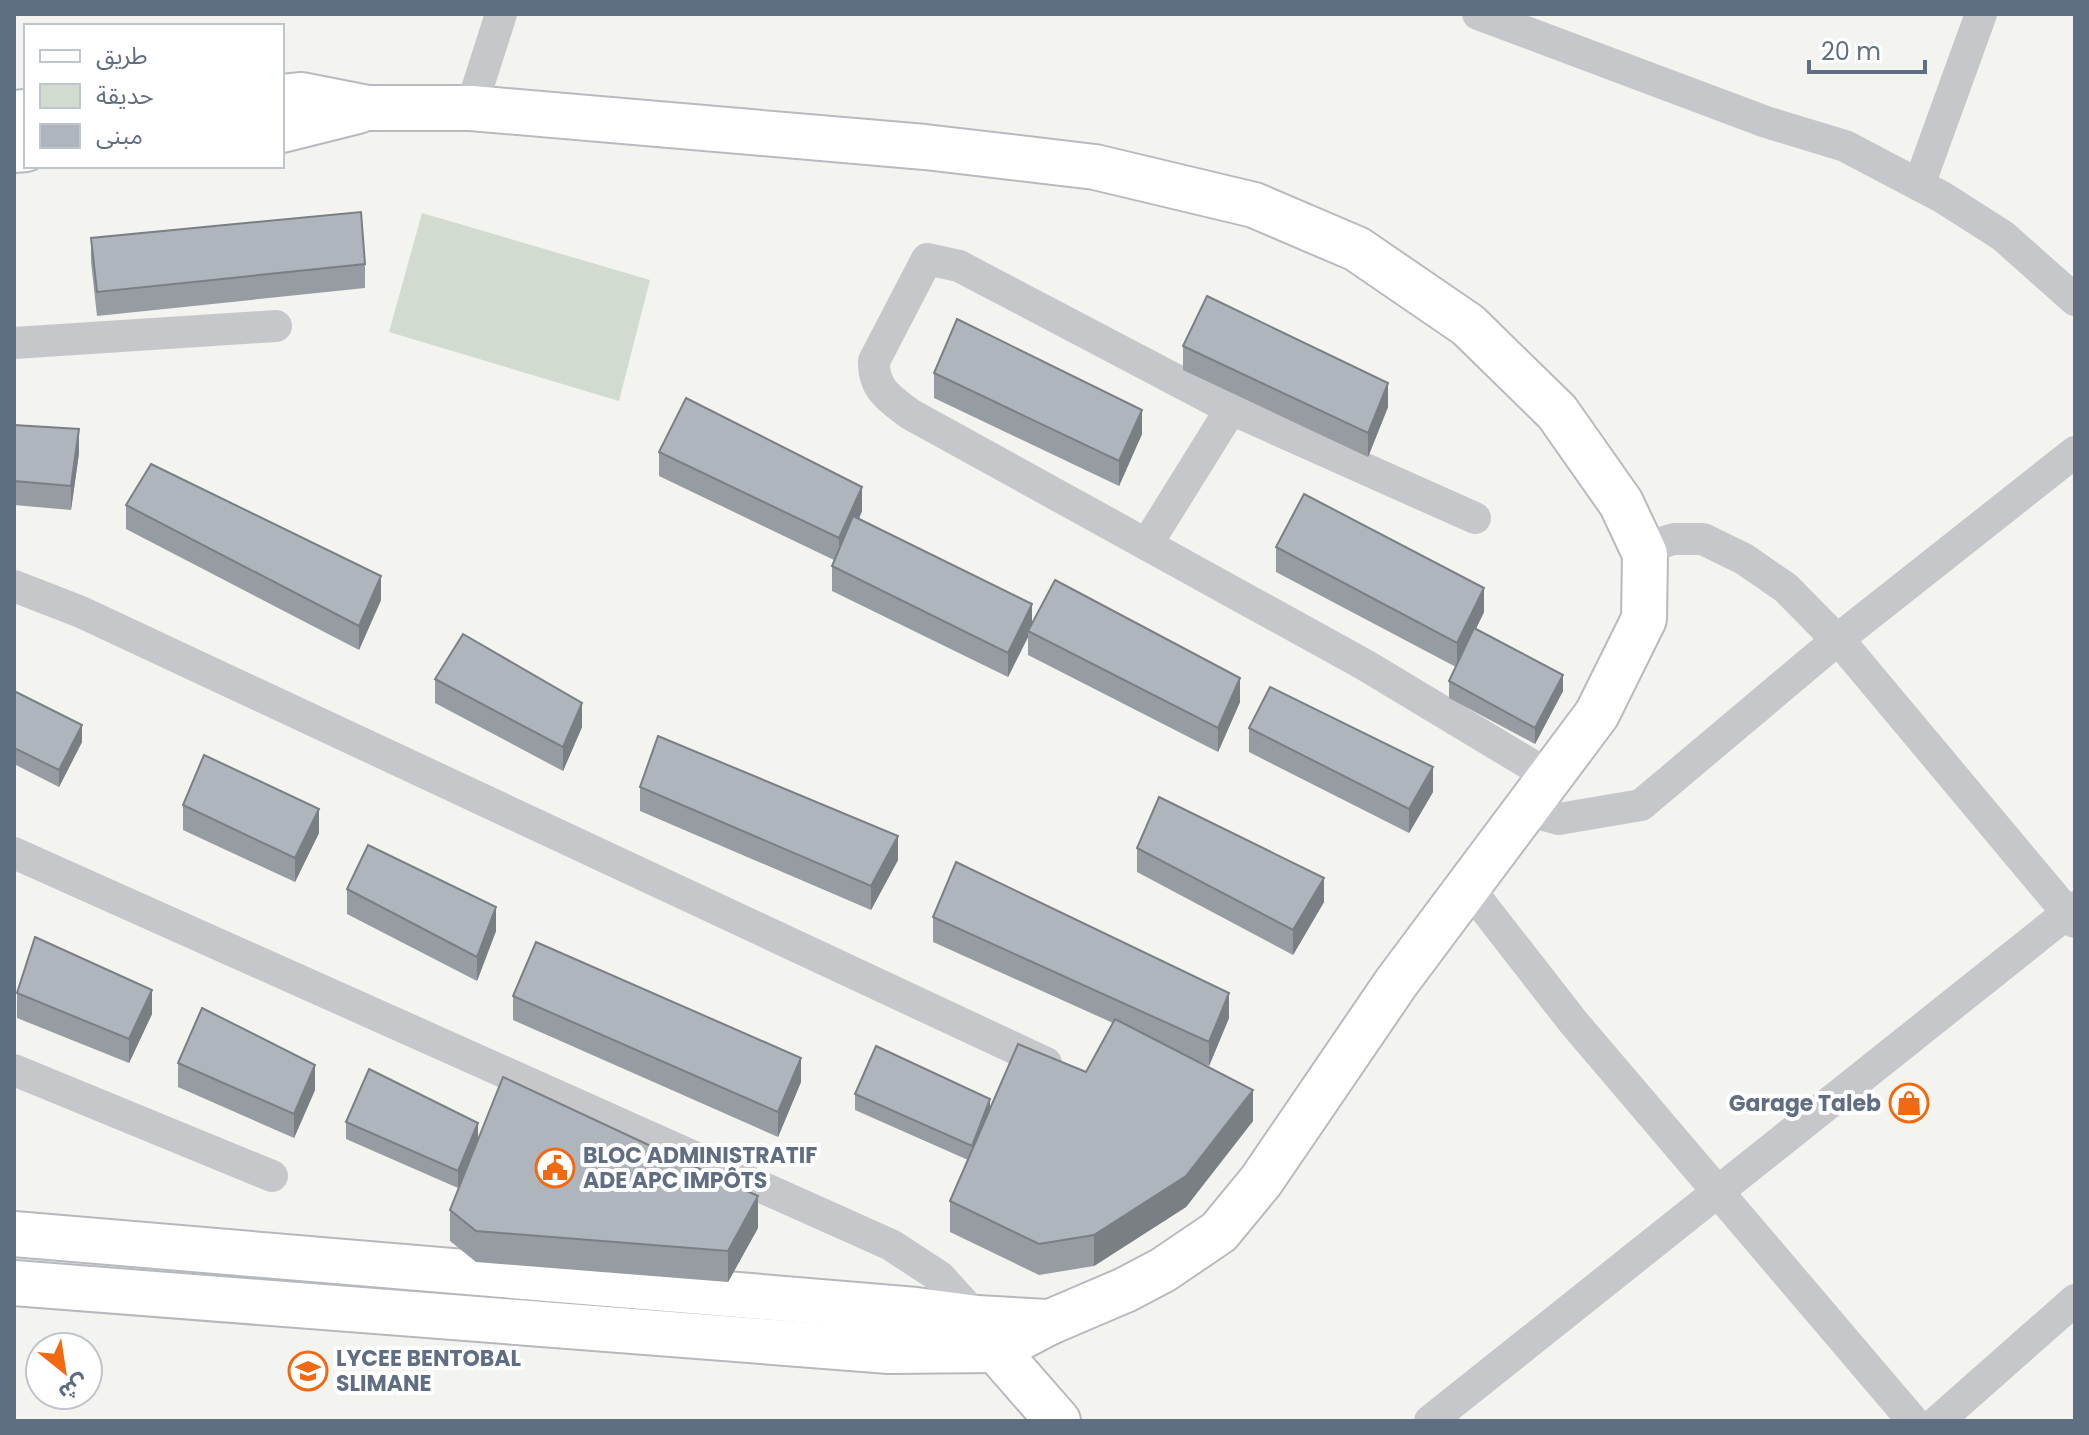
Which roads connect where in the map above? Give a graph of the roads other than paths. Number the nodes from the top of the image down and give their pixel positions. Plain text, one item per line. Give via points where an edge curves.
1 (501, 14) edge
2 (1478, 14) edge
3 (1981, 14) edge
4 (284, 97) edge
5 (368, 108) junction
6 (471, 108) junction
7 (284, 129) edge
8 (1919, 185) junction
9 (2075, 300) edge
10 (276, 326) dead end
11 (14, 343) edge
12 (1231, 409) junction
13 (2075, 452) edge
14 (1475, 518) dead end
15 (1147, 544) junction
16 (1643, 548) junction
17 (14, 586) edge
18 (1837, 640) junction
19 (1538, 793) junction
20 (14, 853) edge
21 (1468, 887) junction
22 (2073, 914) edge
23 (1046, 1063) edge
24 (14, 1070) edge
25 (272, 1176) dead end
26 (1718, 1191) junction
27 (14, 1234) edge
28 (14, 1283) edge
29 (2075, 1300) edge
30 (986, 1334) junction
31 (1058, 1421) edge
32 (1430, 1421) edge
33 (1913, 1421) edge
34 (1938, 1421) edge

1 - 6 street
2 - 8 street via 1766,122 1845,146
3 - 8 street
4 - 5 main road via 302,95
5 - 6 main road
5 - 7 main road
6 - 16 main road via 1095,167 1254,205 1357,249 1468,325 1557,412 1621,503
8 - 9 street via 2003,236
10 - 11 street
12 - 14 street
12 - 15 street
12 - 15 street via 959,266 927,259 874,361 873,377 888,397
13 - 18 street
15 - 19 street via 1365,665
16 - 18 street via 1674,539 1703,539 1786,588
16 - 19 main road via 1644,619 1597,714
17 - 23 street via 95,619
18 - 19 street via 1641,805 1559,819
18 - 22 street
19 - 21 main road
20 - 30 street via 891,1245 940,1277
21 - 26 street via 1574,1023
21 - 30 main road via 1261,1181 1219,1232 1125,1290 1050,1322
22 - 26 street
24 - 25 street
26 - 32 street
26 - 33 street
27 - 30 main road via 885,1307
28 - 30 main road via 889,1351
29 - 34 street
30 - 31 main road

